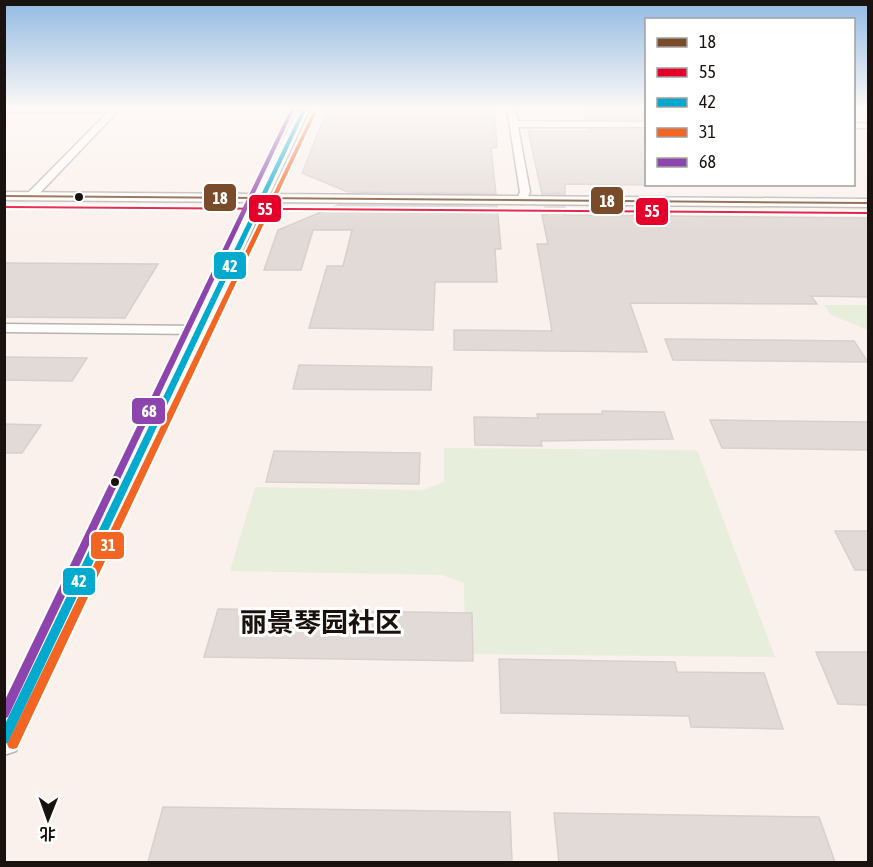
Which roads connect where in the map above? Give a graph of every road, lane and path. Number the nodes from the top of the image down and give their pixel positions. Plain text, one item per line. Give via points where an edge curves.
1 (76, 148) edge
2 (286, 148) edge
3 (518, 148) edge
4 (4, 196) edge
5 (31, 196) junction
6 (262, 198) junction
7 (521, 201) junction
8 (868, 203) edge
9 (4, 328) edge
10 (198, 330) junction
11 (4, 740) edge

1 - 5 street
2 - 6 street
3 - 7 street via 525,192
4 - 5 street
5 - 6 street
6 - 7 street
6 - 10 street
7 - 8 street
9 - 10 street
10 - 11 street

